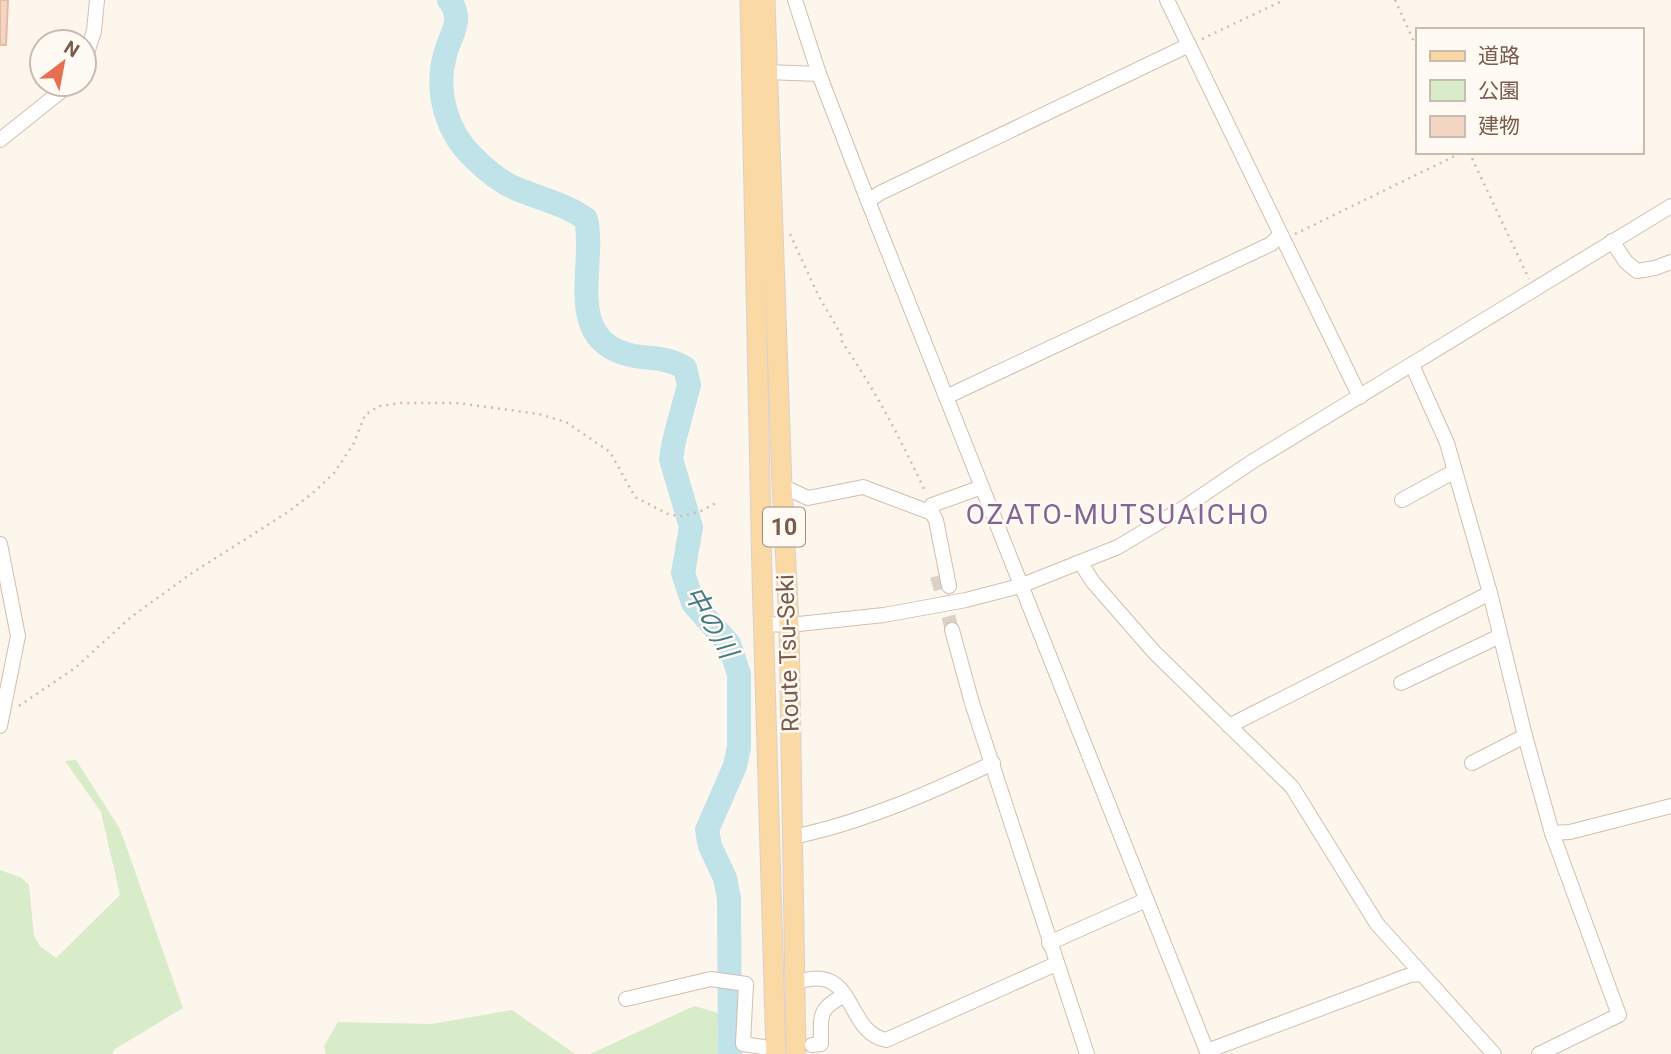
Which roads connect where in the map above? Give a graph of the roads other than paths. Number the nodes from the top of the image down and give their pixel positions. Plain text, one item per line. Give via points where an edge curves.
1 (97, 0) edge
2 (750, 0) edge
3 (765, 0) edge
4 (795, 0) edge
5 (1167, 0) edge
6 (94, 28) edge
7 (1189, 45) junction
8 (767, 72) junction
9 (819, 74) junction
10 (52, 98) edge
11 (0, 140) edge
12 (868, 201) junction
13 (1671, 206) edge
14 (1281, 238) junction
15 (1612, 241) junction
16 (1671, 262) edge
17 (1412, 365) junction
18 (946, 397) junction
19 (1360, 397) junction
20 (1455, 471) junction
21 (782, 486) junction
22 (982, 487) junction
23 (1402, 500) dead end
24 (930, 510) junction
25 (0, 544) edge
26 (1080, 562) junction
27 (943, 581) tunnel mouth
28 (1020, 586) junction
29 (1490, 593) junction
30 (765, 624) junction
31 (789, 625) junction
32 (947, 629) tunnel mouth
33 (1500, 636) junction
34 (1401, 683) dead end
35 (1, 722) edge
36 (1229, 726) junction
37 (1525, 736) junction
38 (993, 763) junction
39 (1472, 763) dead end
40 (1671, 806) edge
41 (1552, 833) junction
42 (802, 835) dead end
43 (1146, 900) junction
44 (1049, 943) junction
45 (1056, 964) junction
46 (1421, 974) junction
47 (804, 980) dead end
48 (845, 995) junction
49 (626, 999) dead end
50 (769, 1050) edge
51 (804, 1050) edge
52 (1208, 1053) edge
53 (1087, 1054) edge
54 (1493, 1054) edge
55 (1539, 1054) edge

1 - 6 street
2 - 30 main road, Route Tsu-Seki / 10
3 - 8 main road, Route Tsu-Seki / 10
4 - 9 street
5 - 7 street
7 - 12 street
7 - 14 street
8 - 9 street
8 - 21 main road, Route Tsu-Seki / 10
9 - 12 street
10 - 11 street
12 - 18 street
13 - 15 street
14 - 18 street
14 - 19 street
15 - 16 street via 1637,271
15 - 17 street
17 - 19 street
17 - 20 street
18 - 22 street
19 - 26 street via 1118,547
20 - 23 street
20 - 29 street
21 - 24 street via 808,498 863,487
21 - 31 main road, Route Tsu-Seki / 10
22 - 24 street
22 - 28 street
24 - 27 street via 936,520
25 - 35 street via 18,636
26 - 28 street
26 - 36 street via 1132,628
28 - 31 street via 884,615
28 - 43 street
29 - 33 street
29 - 36 street
30 - 31 street
30 - 50 main road, Route Tsu-Seki / 10
31 - 51 main road, Route Tsu-Seki / 10
32 - 38 street
33 - 34 street
33 - 37 street
36 - 46 street via 1293,787 1377,924
37 - 39 street
37 - 41 street
38 - 42 street via 888,808
38 - 44 street
40 - 41 street
41 - 55 street via 1619,1016
43 - 44 street
43 - 52 street
44 - 45 street
45 - 48 street via 886,1040 863,1027
45 - 53 street
46 - 52 street via 1327,1004
46 - 54 street
47 - 48 street via 823,979
48 - 51 street via 821,1013 821,1044
49 - 50 street via 698,981 746,984 743,1044

